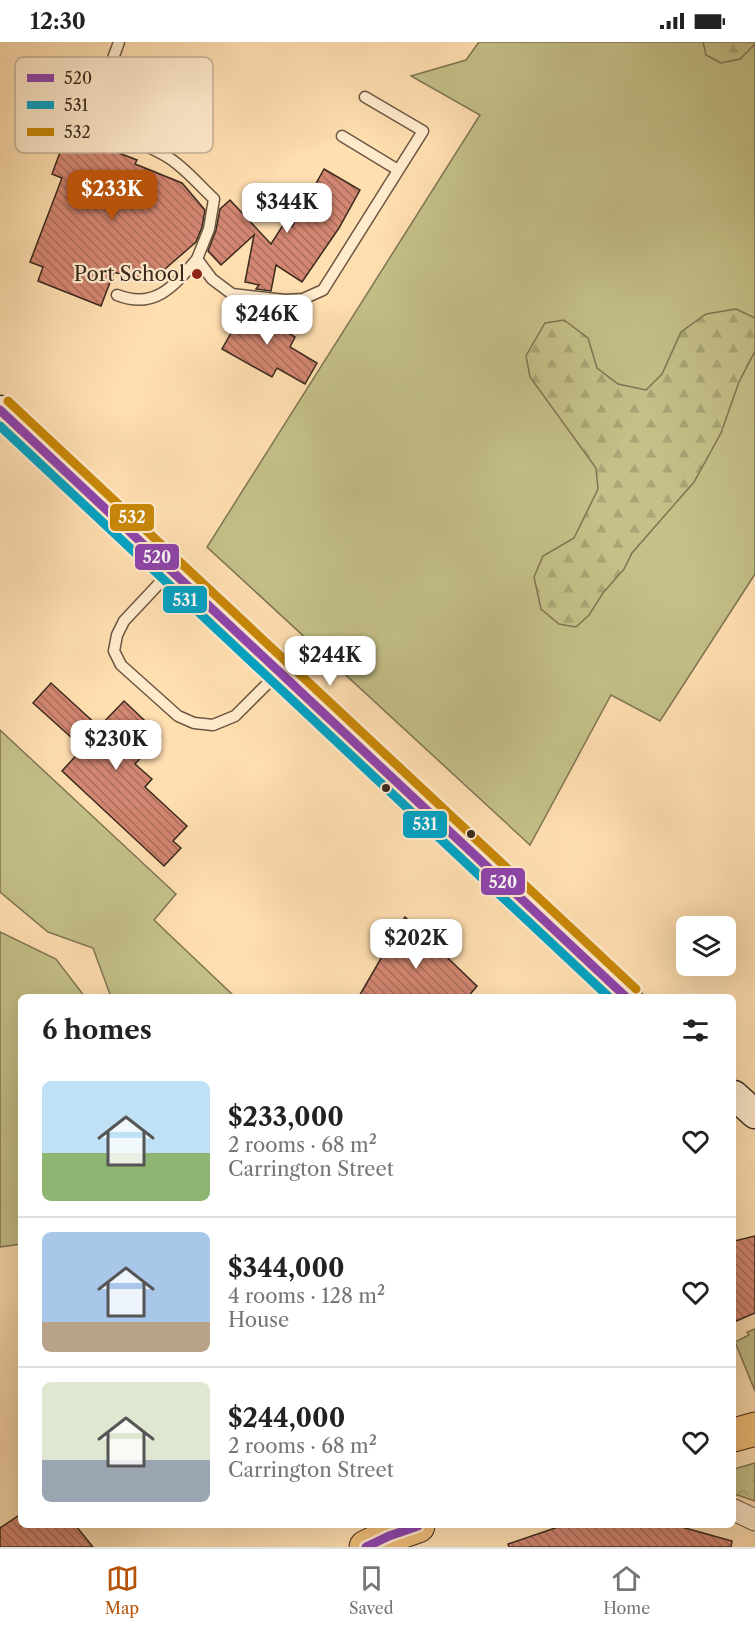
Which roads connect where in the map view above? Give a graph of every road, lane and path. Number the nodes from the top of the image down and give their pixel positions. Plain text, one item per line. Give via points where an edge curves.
1 (119, 42) edge
2 (114, 57) edge
3 (365, 97) dead end
4 (342, 136) dead end
5 (159, 153) edge
6 (398, 170) junction
7 (197, 259) junction
8 (117, 295) dead end
9 (0, 410) edge
10 (172, 570) junction
11 (279, 671) junction
12 (624, 994) edge
13 (736, 1097) edge
14 (755, 1114) edge
15 (755, 1429) edge
16 (736, 1434) edge
17 (736, 1511) edge
18 (755, 1520) edge
19 (412, 1528) edge
20 (366, 1547) edge

1 - 2 lane
3 - 6 lane via 423,131
4 - 6 lane
5 - 7 lane via 214,199 209,229
6 - 7 lane via 323,290 303,299 232,294 212,279
7 - 8 lane via 175,285 150,298 133,301
9 - 10 main road
10 - 11 main road
10 - 11 lane via 124,621 114,651 121,665 178,716 213,725 235,717
11 - 12 main road
13 - 14 main road
15 - 16 main road
17 - 18 street
19 - 20 main road

